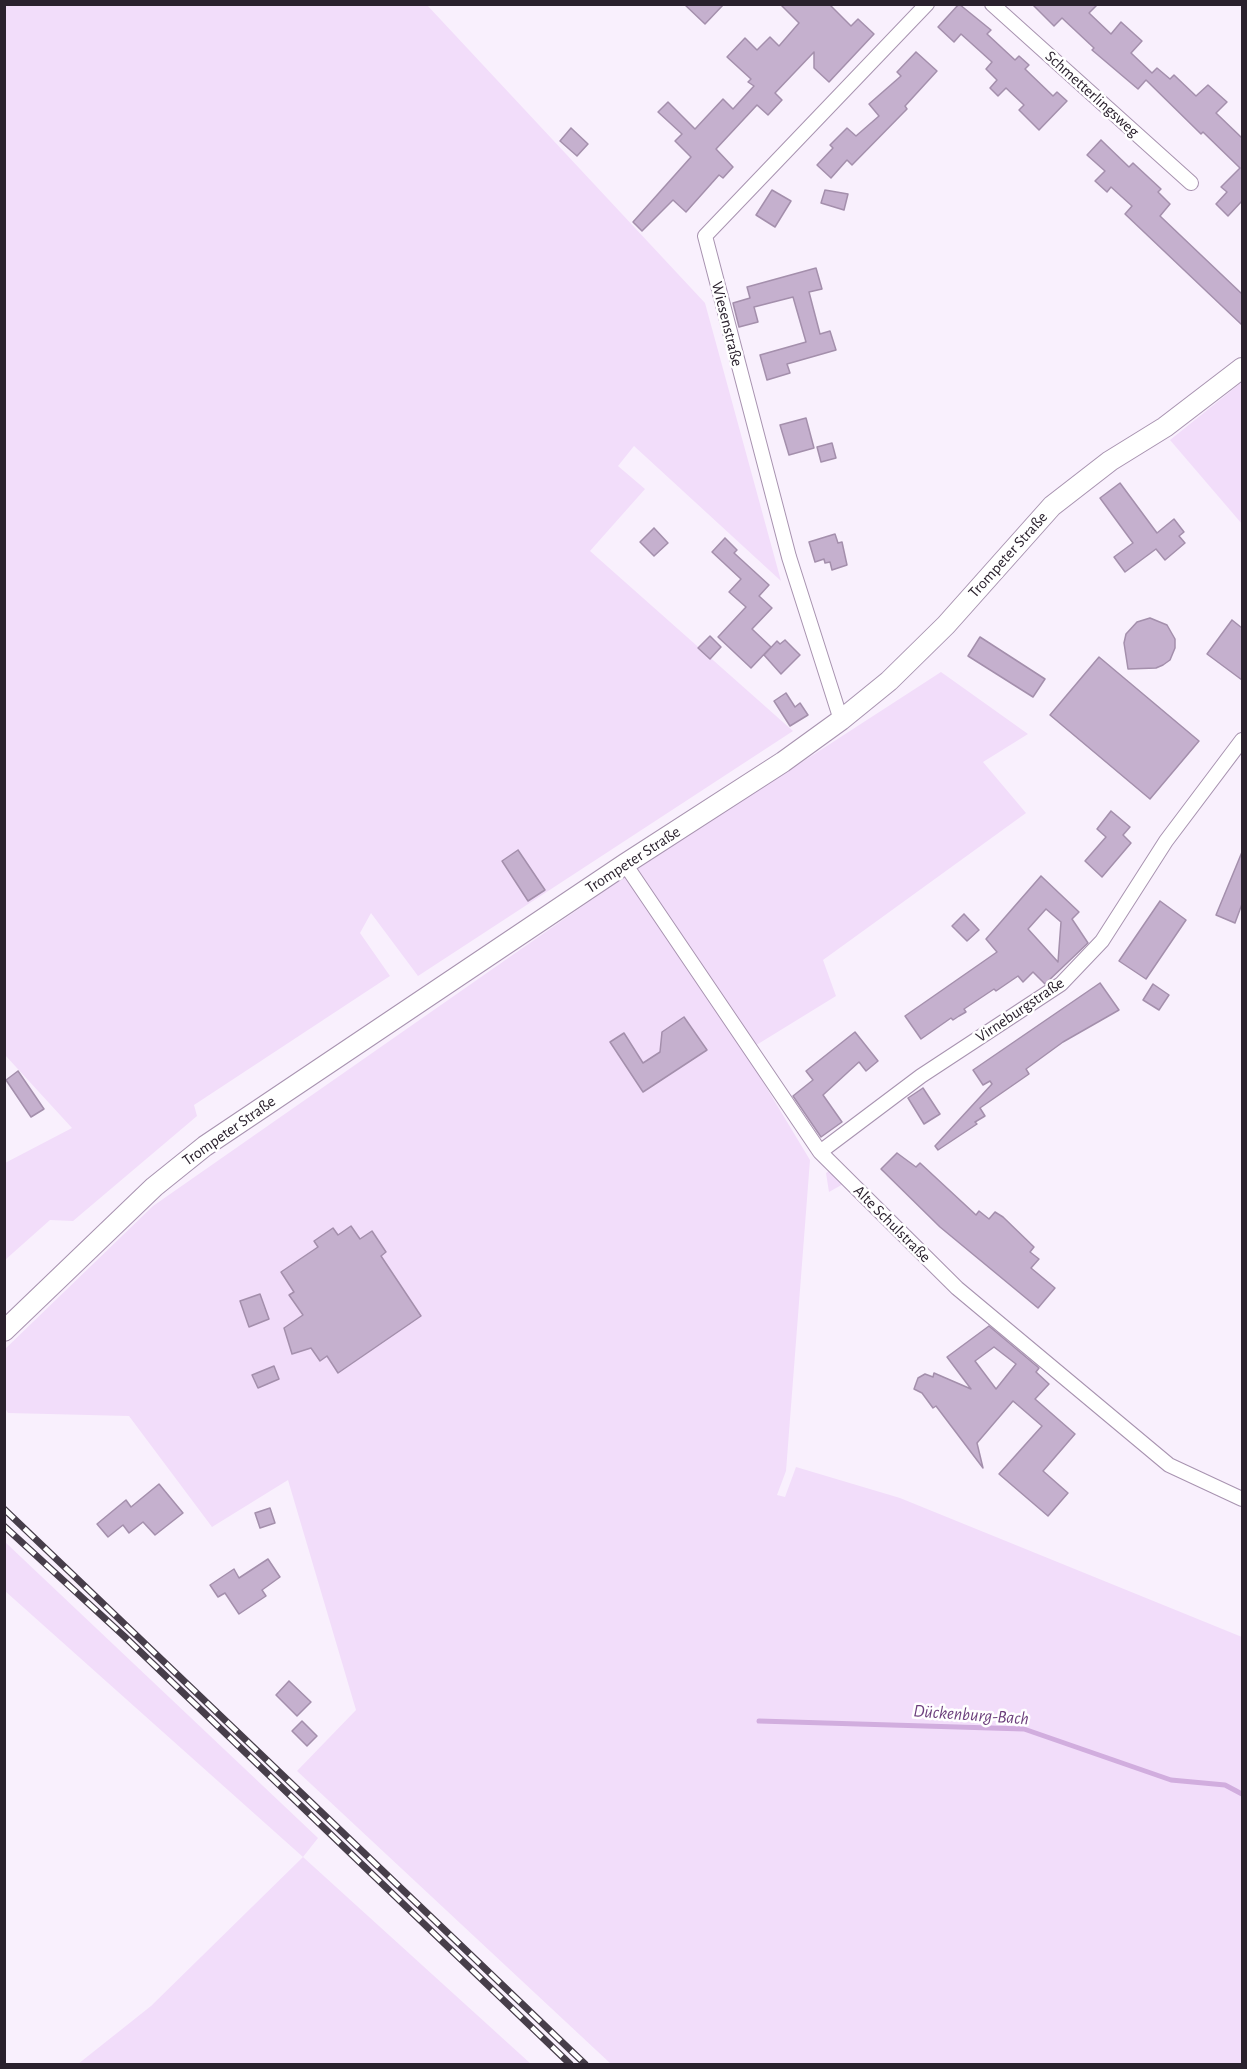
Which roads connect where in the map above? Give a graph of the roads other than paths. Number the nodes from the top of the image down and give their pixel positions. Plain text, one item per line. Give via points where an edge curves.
1 (927, 4) edge
2 (992, 4) edge
3 (1191, 183) dead end
4 (1242, 368) edge
5 (841, 720) junction
6 (1242, 740) edge
7 (625, 864) junction
8 (820, 1152) junction
9 (4, 1331) edge
10 (1242, 1499) edge

1 - 5 street, Wiesenstraße via 705,236 789,557
2 - 3 street, Schmetterlingsweg
4 - 5 main road, Trompeter Straße via 1052,506 946,626
5 - 7 main road, Trompeter Straße
6 - 8 street, Virneburgstraße via 1166,841 1102,940 1061,984 921,1076
7 - 8 street, Alte Schulstraße
7 - 9 main road, Trompeter Straße via 205,1146 154,1187
8 - 10 street, Alte Schulstraße via 957,1288 1169,1465

